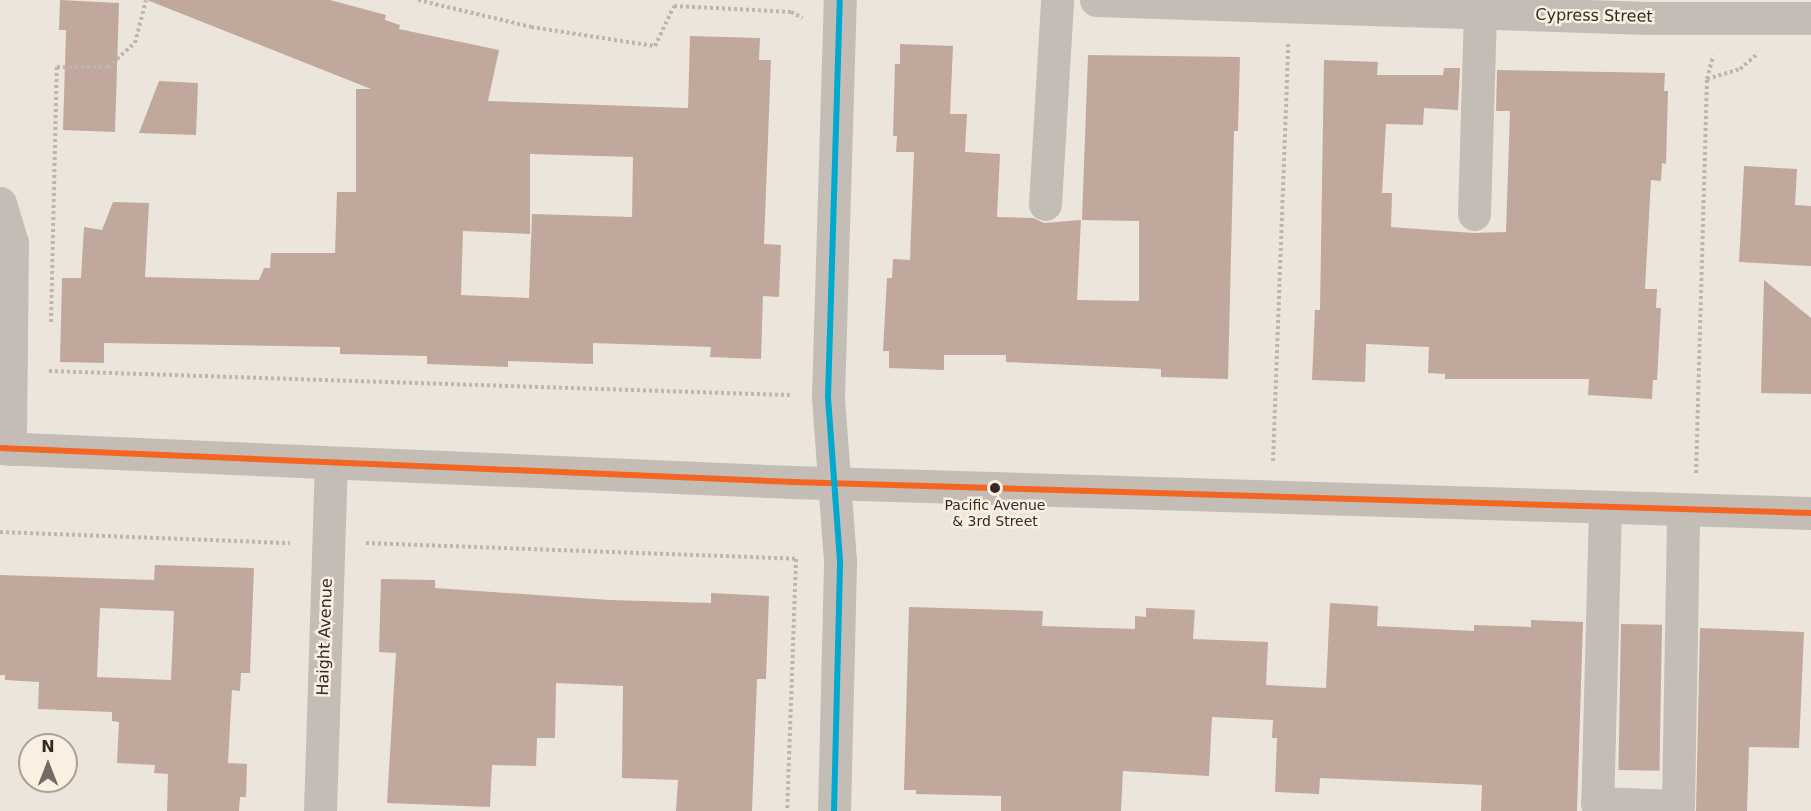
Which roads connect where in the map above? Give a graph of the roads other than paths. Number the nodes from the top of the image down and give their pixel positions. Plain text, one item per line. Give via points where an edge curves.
1 (840, 0) edge
2 (1057, 0) edge
3 (1096, 0) edge
4 (1500, 9) edge
5 (1811, 18) edge
6 (0, 203) edge
7 (1045, 204) dead end
8 (1474, 214) dead end
9 (5, 449) edge
10 (331, 464) junction
11 (835, 484) junction
12 (1605, 507) junction
13 (1689, 510) junction
14 (1811, 513) edge
15 (320, 811) edge
16 (834, 811) edge

1 - 11 street via 828,397
2 - 7 street
3 - 4 street, Cypress Street via 1289,8
4 - 5 street, Cypress Street
4 - 8 street
6 - 9 street via 12,243
9 - 10 street
10 - 11 street
10 - 15 street, Haight Avenue
11 - 12 street
11 - 16 street via 840,561
12 - 13 street
12 - 13 street via 1597,803 1678,806
13 - 14 street

